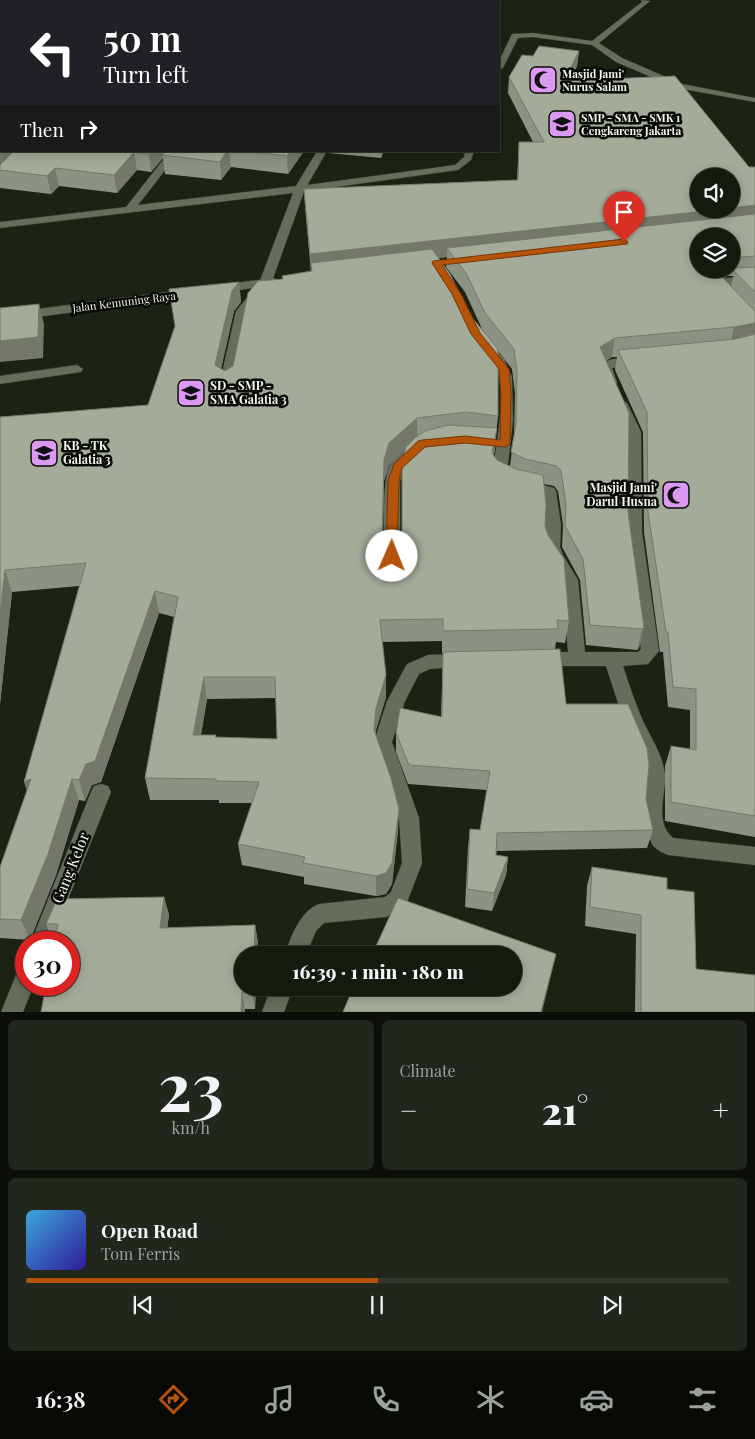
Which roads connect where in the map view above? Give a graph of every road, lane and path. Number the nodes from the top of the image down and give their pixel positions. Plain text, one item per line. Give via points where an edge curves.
1 (644, 0) edge
2 (594, 43) junction
3 (500, 66) edge
4 (755, 100) edge
5 (175, 152) edge
6 (321, 152) edge
7 (470, 152) edge
8 (300, 189) junction
9 (130, 210) junction
10 (0, 225) edge
11 (755, 280) edge
12 (283, 281) edge
13 (265, 284) junction
14 (0, 318) edge
15 (755, 326) edge
16 (476, 334) edge
17 (651, 359) edge
18 (77, 369) dead end
19 (0, 380) edge
20 (226, 386) edge
21 (485, 442) edge
22 (431, 443) edge
23 (505, 444) junction
24 (392, 556) edge
25 (577, 658) junction
26 (612, 658) junction
27 (528, 659) edge
28 (482, 660) edge
29 (100, 792) dead end
30 (755, 856) edge
31 (46, 931) edge
32 (299, 946) edge
33 (19, 996) edge
34 (279, 996) edge
35 (12, 1012) edge
36 (273, 1012) edge

1 - 2 lane via 647,1
2 - 3 lane via 533,35 515,36
2 - 4 lane via 619,60 680,86
5 - 9 street
6 - 8 street
7 - 8 lane via 458,167
8 - 9 street
8 - 13 street
9 - 10 street
11 - 15 street via 727,282 722,291
12 - 13 street, Jalan Kemuning Raya
13 - 14 street, Jalan Kemuning Raya
13 - 20 street via 242,311
16 - 23 street via 504,369
17 - 26 street via 612,363 604,369 634,432 634,532 650,650 638,660
18 - 19 lane
21 - 23 street
22 - 24 street via 422,444 397,466 393,481
23 - 25 street via 499,475 518,485 549,491 552,547 570,580
25 - 26 street
25 - 27 street
26 - 30 street via 630,711 653,763 656,775 653,827 659,838 668,846
28 - 32 street via 419,664 396,701 383,742 409,818 412,863 399,898 386,907 319,914 309,924
29 - 31 street, Gang Kelor
33 - 35 street
34 - 36 street

